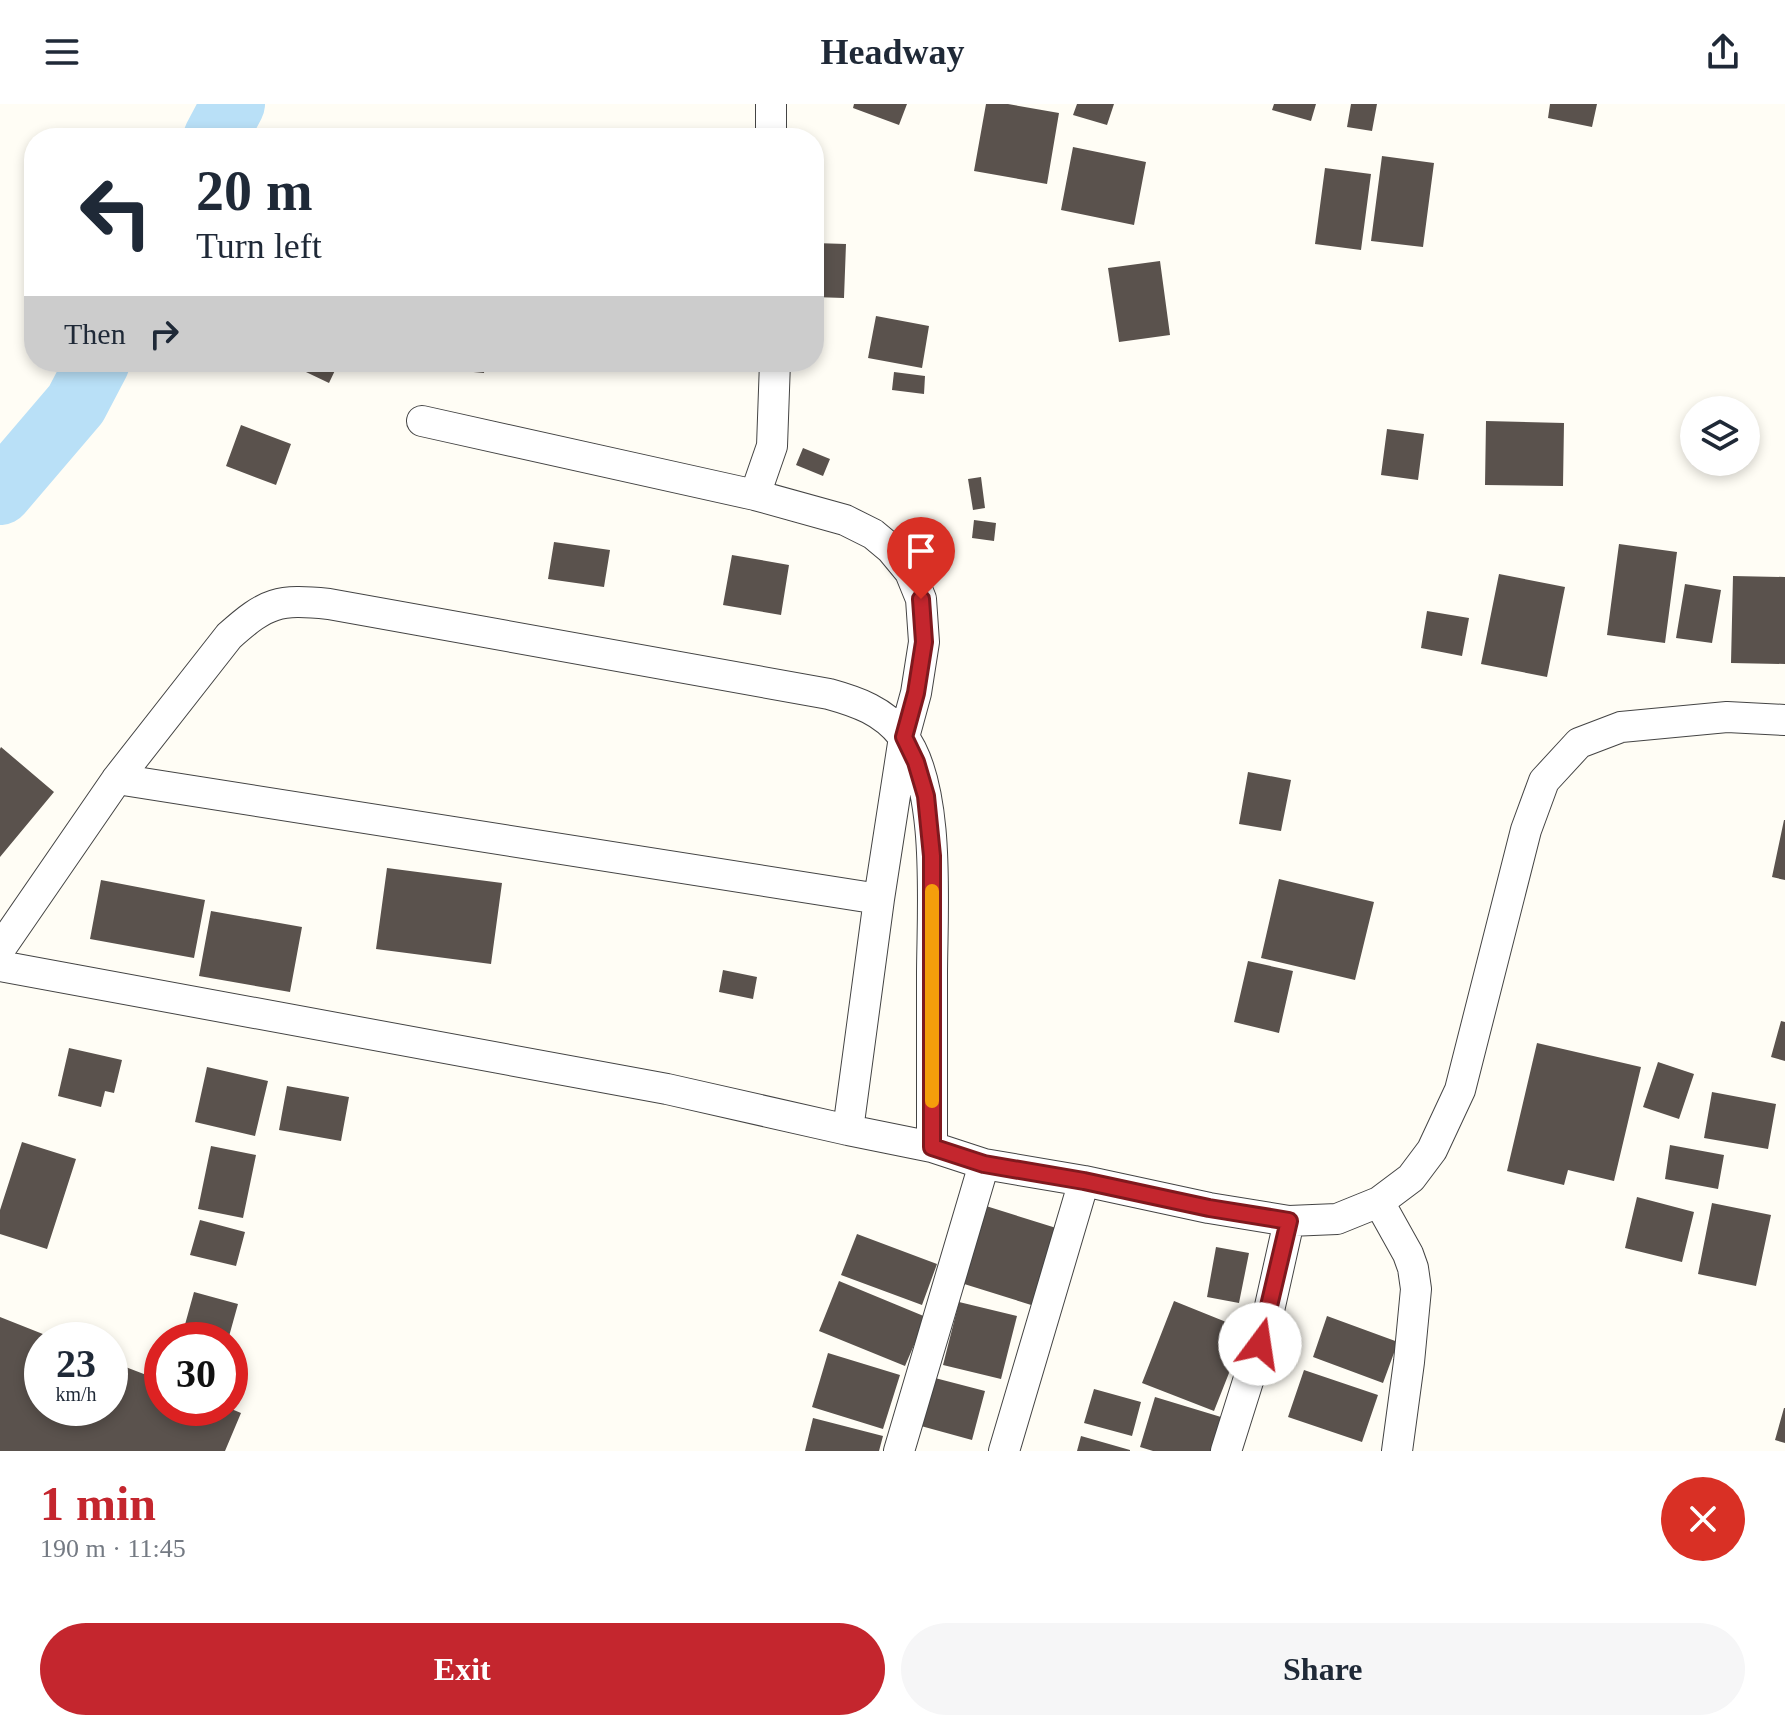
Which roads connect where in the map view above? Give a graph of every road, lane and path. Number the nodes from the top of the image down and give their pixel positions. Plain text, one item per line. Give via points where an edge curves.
1 (771, 104) edge
2 (771, 128) edge
3 (775, 372) edge
4 (422, 421) dead end
5 (755, 495) junction
6 (1785, 720) edge
7 (904, 737) junction
8 (117, 779) junction
9 (879, 899) junction
10 (0, 949) edge
11 (0, 966) edge
12 (848, 1130) junction
13 (932, 1147) junction
14 (984, 1164) junction
15 (1084, 1181) junction
16 (1379, 1202) junction
17 (1289, 1221) junction
18 (899, 1451) edge
19 (1004, 1451) edge
20 (1226, 1451) edge
21 (1397, 1451) edge

1 - 2 street
3 - 5 street via 772,446
4 - 5 street
5 - 7 street via 845,520 873,534 910,572 921,599 924,642
6 - 16 street via 1727,717 1621,727 1579,743 1544,781 1526,830 1460,1090 1432,1150 1411,1178
7 - 8 street via 882,715 829,694 297,601 272,605 229,636
7 - 9 street
7 - 13 street via 926,796 932,856
8 - 9 street
8 - 10 street
9 - 12 street
11 - 12 street via 667,1089
12 - 13 street
13 - 14 street
14 - 15 street
14 - 18 street
15 - 17 street
15 - 19 street
16 - 17 street via 1337,1219
16 - 21 street via 1408,1254 1416,1289
17 - 20 street via 1266,1324

